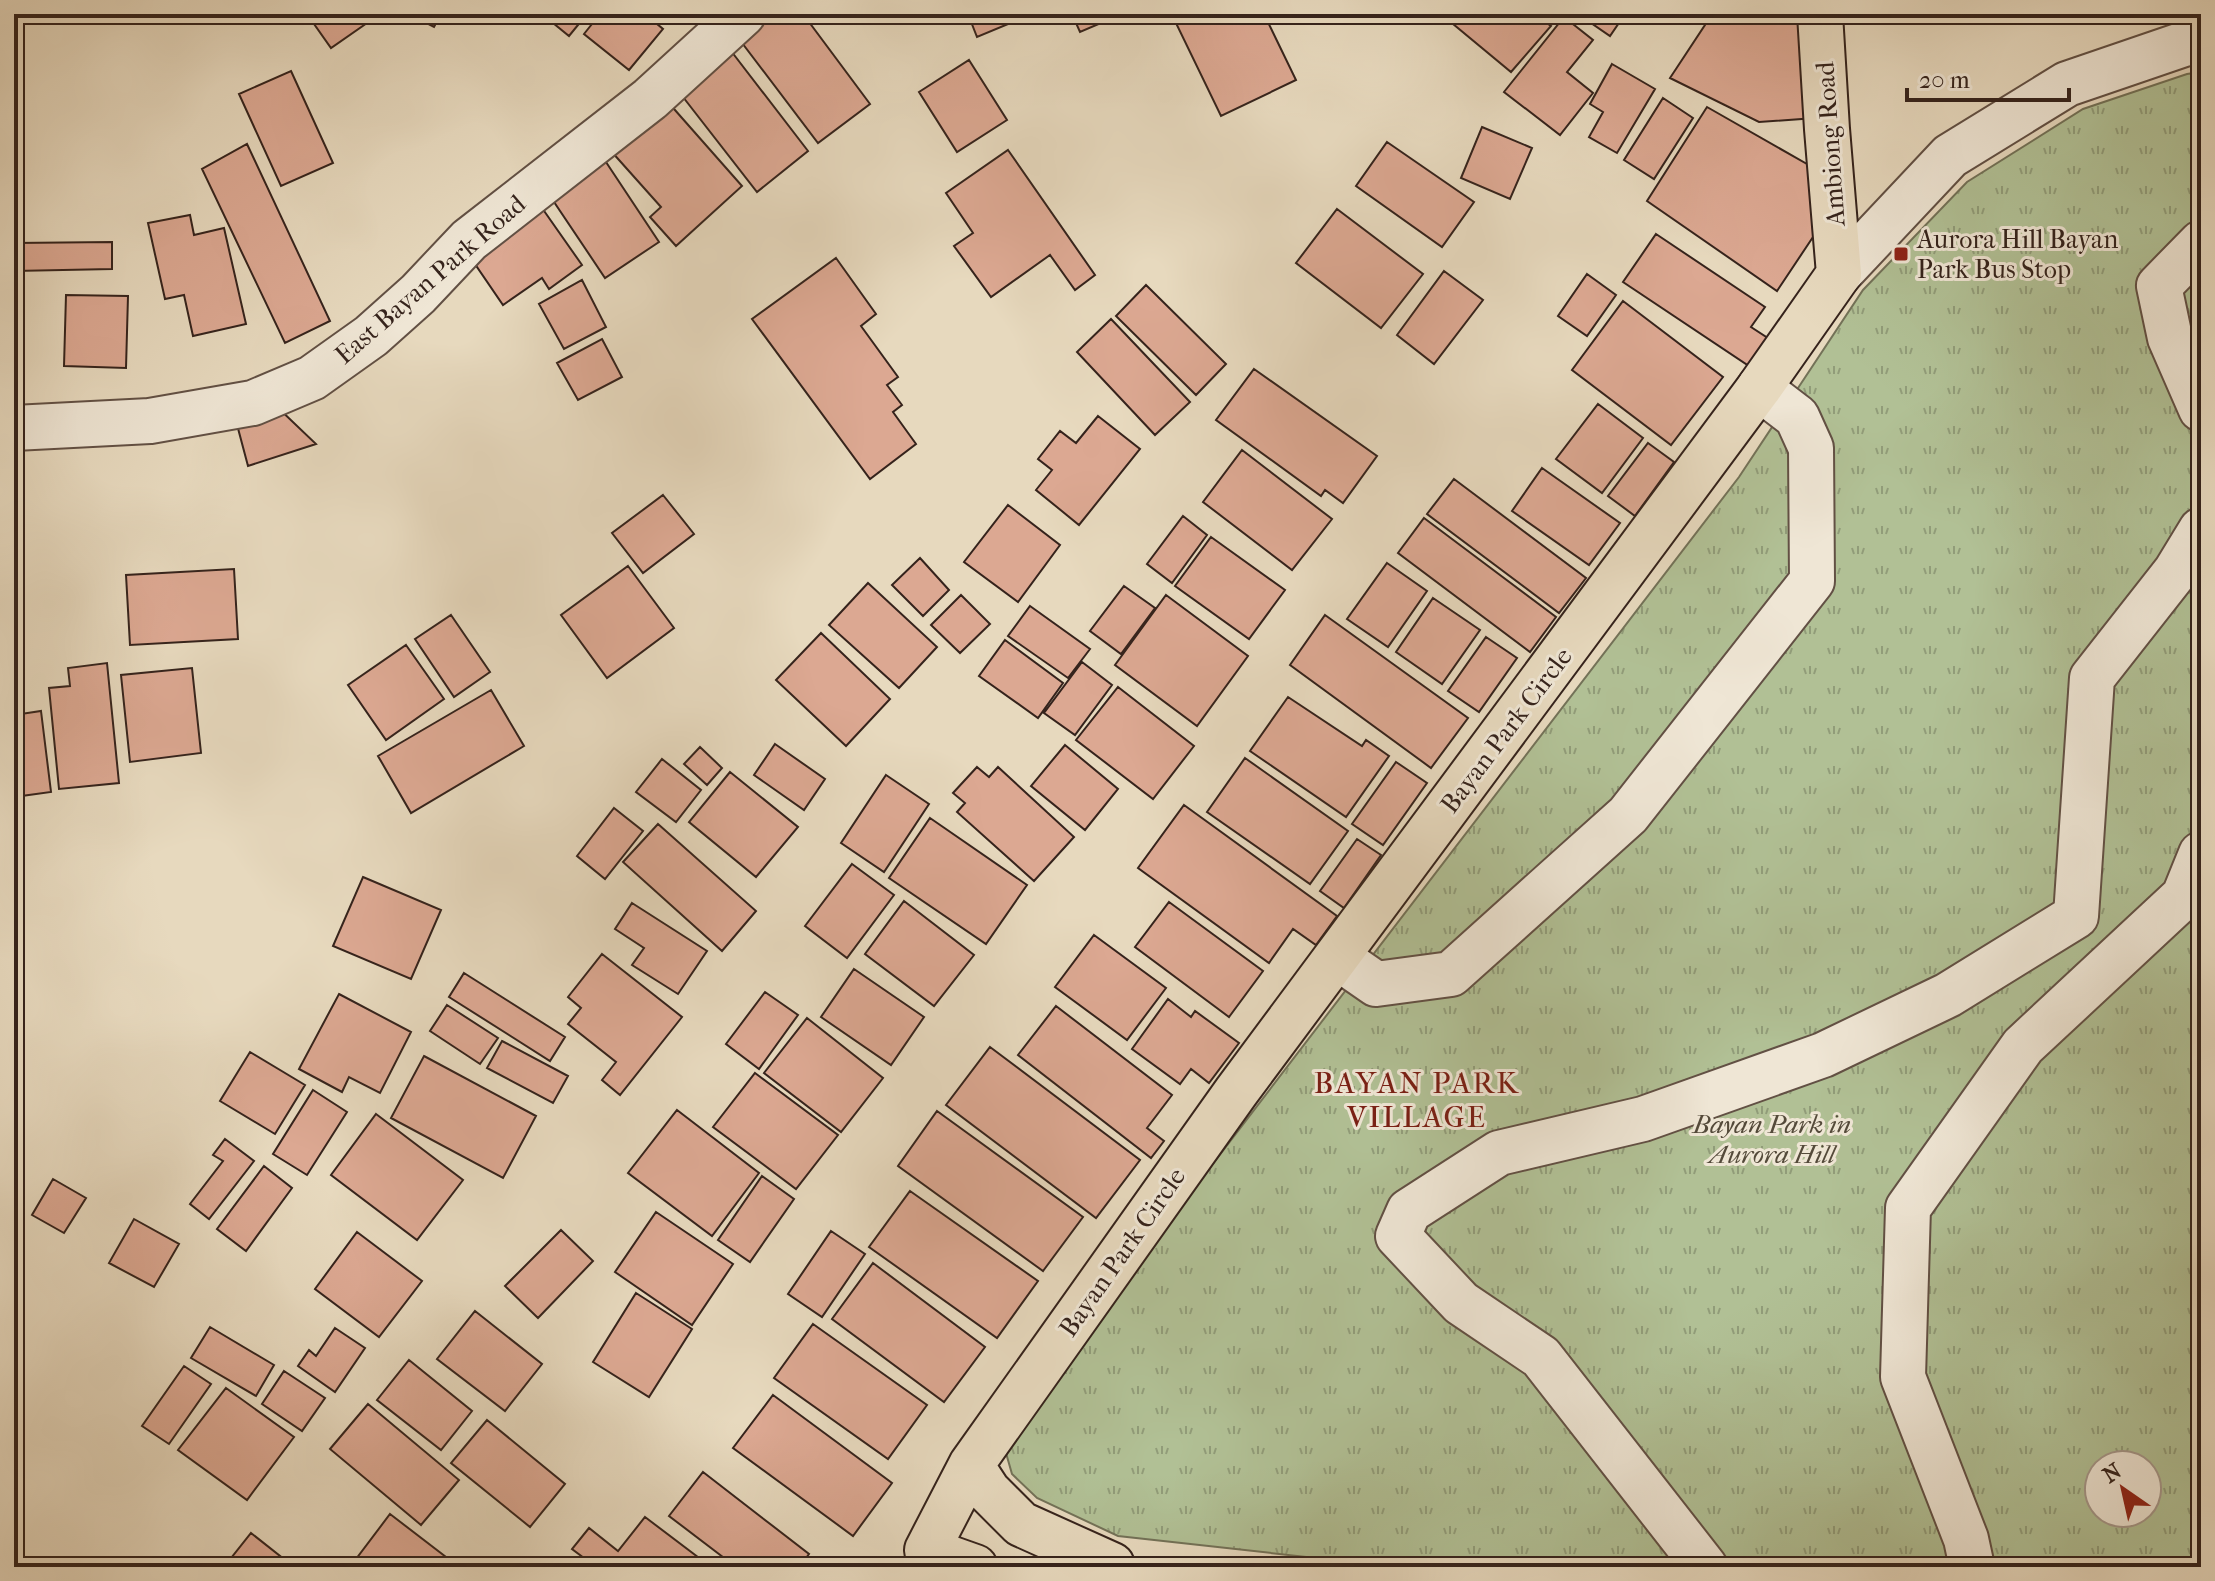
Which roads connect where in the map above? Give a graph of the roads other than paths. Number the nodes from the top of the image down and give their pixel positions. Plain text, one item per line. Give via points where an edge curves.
1 (743, 14) edge
2 (1820, 14) edge
3 (2201, 42) edge
4 (2201, 243) edge
5 (1839, 274) junction
6 (1759, 388) junction
7 (2201, 409) edge
8 (14, 428) edge
9 (2201, 530) edge
10 (2201, 854) edge
11 (1337, 957) junction
12 (971, 1465) junction
13 (923, 1559) edge
14 (1115, 1566) edge
15 (975, 1567) edge
16 (1705, 1567) edge
17 (1972, 1567) edge

1 - 8 street, East Bayan Park Road via 650,99 469,240 371,336 312,378 253,403 165,418
2 - 5 main road, Ambiong Road
3 - 5 street, Bayan Park Circle via 2067,84 1950,156
4 - 7 street via 2159,286 2170,338
5 - 6 main road, Bayan Park Circle
6 - 11 main road, Bayan Park Circle
6 - 11 street via 1797,417 1811,448 1812,581 1628,815 1451,974 1376,984
9 - 16 street via 2176,571 2092,678 2076,916 1948,995 1823,1055 1643,1119 1499,1153 1409,1211 1398,1236 1461,1303 1541,1357
10 - 17 street via 2184,896 2023,1046 1908,1208 1903,1377
11 - 12 main road, Bayan Park Circle
12 - 13 main road, Bayan Park Circle
12 - 14 main road via 1021,1524
13 - 15 main road

